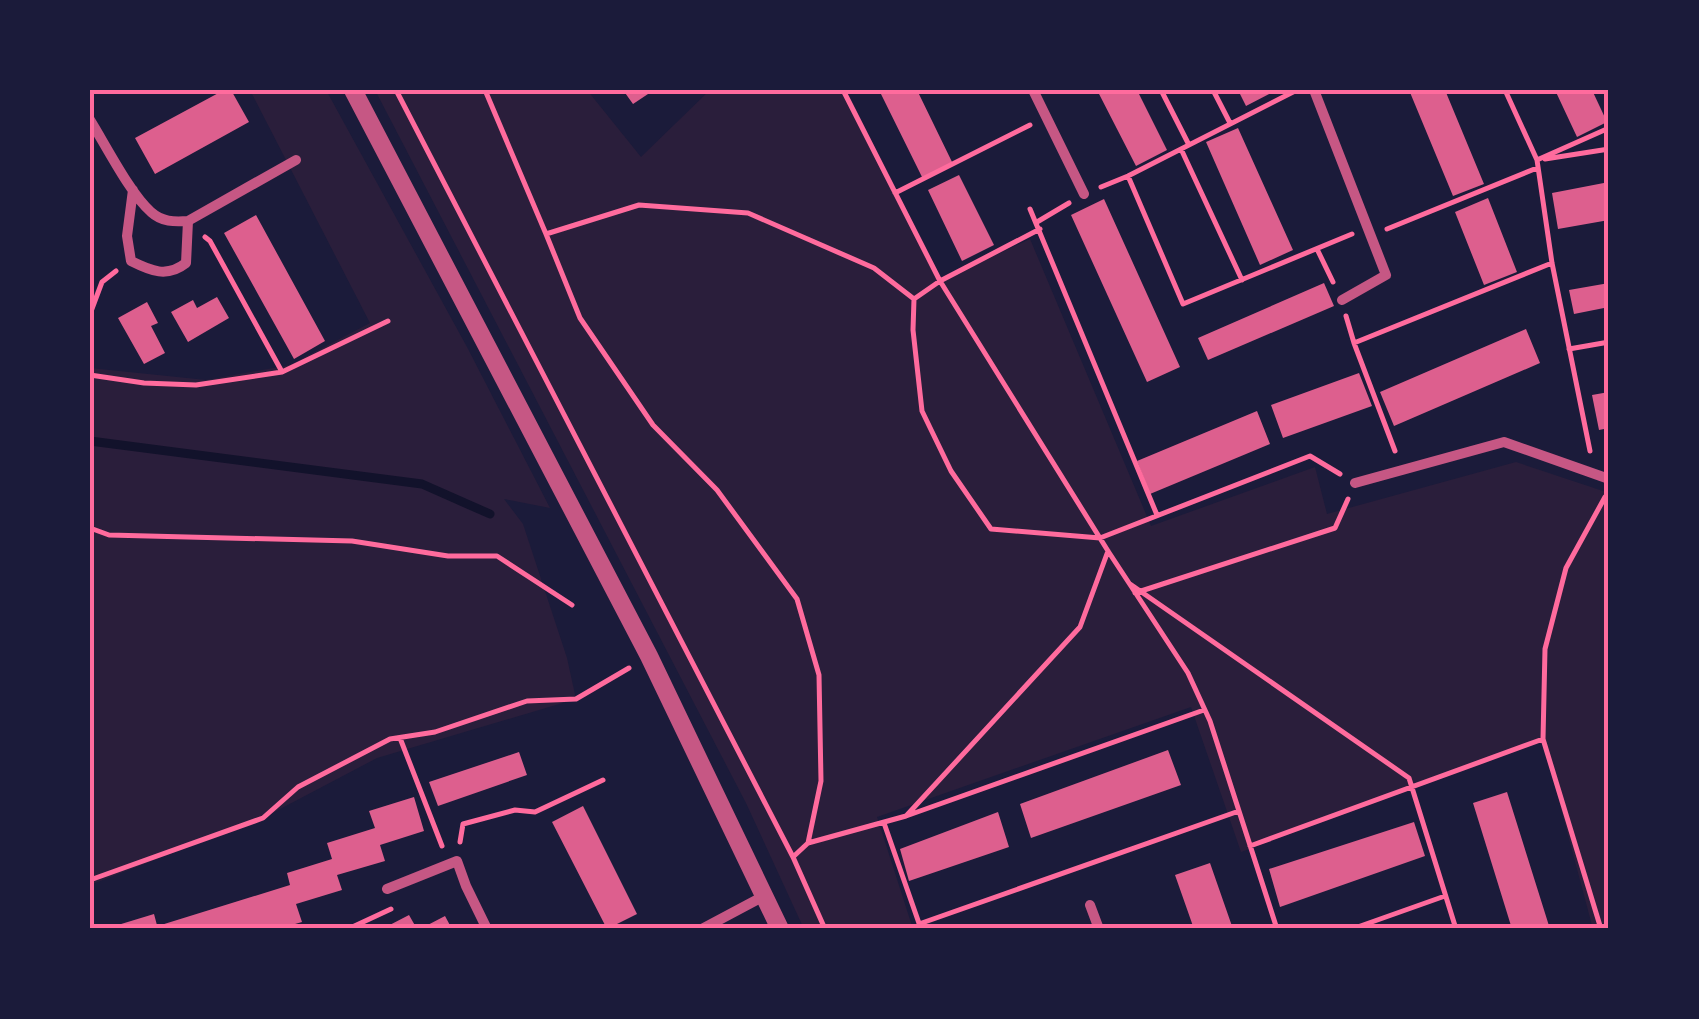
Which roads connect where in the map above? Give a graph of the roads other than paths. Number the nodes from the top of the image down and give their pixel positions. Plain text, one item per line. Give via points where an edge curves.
1 (353, 90) edge
2 (1033, 90) edge
3 (1314, 90) edge
4 (90, 120) edge
5 (296, 160) dead end
6 (133, 190) junction
7 (1084, 194) road end
8 (188, 221) junction
9 (1342, 300) road end
10 (1609, 479) edge
11 (1356, 483) road end
12 (387, 888) road end
13 (764, 896) junction
14 (1090, 904) dead end
15 (487, 929) edge
16 (702, 929) edge
17 (780, 929) edge
18 (1099, 929) edge

1 - 13 street via 649,656
2 - 7 street
3 - 9 street via 1386,275
4 - 6 street
5 - 8 street
6 - 8 street via 151,212 169,222
6 - 8 street via 130,260 152,272 175,272 186,263
10 - 11 street via 1504,442
12 - 15 street via 452,862
13 - 16 street
13 - 17 street
14 - 18 street

